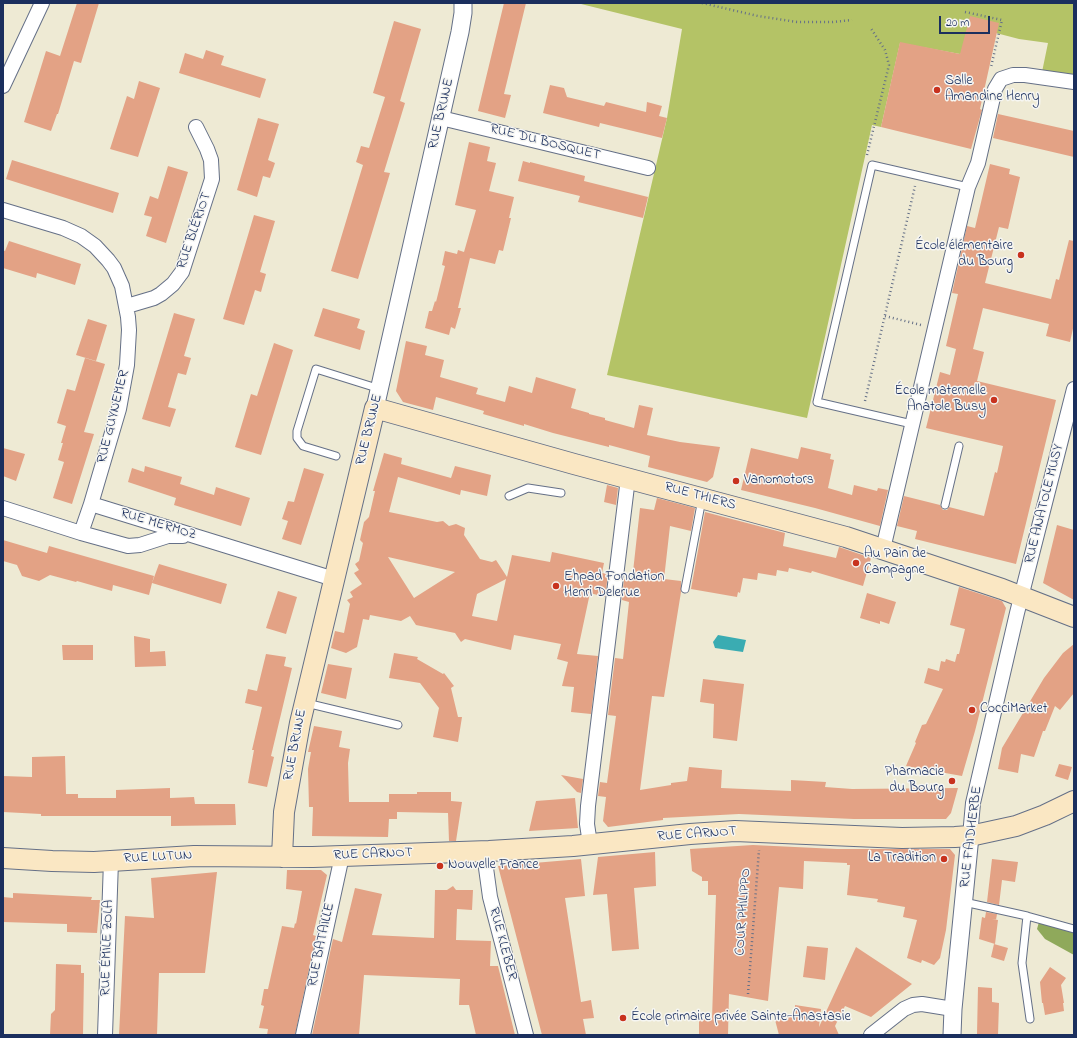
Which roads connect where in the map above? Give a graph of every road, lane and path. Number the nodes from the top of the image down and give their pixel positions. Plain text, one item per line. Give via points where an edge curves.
1 (42, 3) edge
2 (463, 3) edge
3 (702, 3) edge
4 (852, 20) dead end
5 (870, 27) dead end
6 (1074, 82) edge
7 (3, 86) edge
8 (441, 118) junction
9 (196, 127) dead end
10 (872, 165) junction
11 (648, 168) dead end
12 (917, 176) junction
13 (968, 187) junction
14 (3, 210) edge
15 (127, 306) junction
16 (884, 316) junction
17 (934, 328) junction
18 (1074, 389) edge
19 (378, 399) junction
20 (862, 412) junction
21 (912, 424) junction
22 (959, 446) dead end
23 (336, 456) dead end
24 (628, 478) junction
25 (561, 493) dead end
26 (509, 496) dead end
27 (702, 498) junction
28 (91, 504) junction
29 (945, 505) dead end
30 (3, 508) edge
31 (81, 533) junction
32 (196, 537) junction
33 (883, 549) junction
34 (334, 579) junction
35 (685, 589) dead end
36 (1021, 596) junction
37 (1074, 617) edge
38 (304, 703) junction
39 (398, 725) dead end
40 (1074, 801) edge
41 (760, 831) junction
42 (970, 836) junction
43 (590, 844) junction
44 (489, 851) junction
45 (342, 856) junction
46 (282, 857) junction
47 (313, 857) joint
48 (3, 858) edge
49 (112, 861) junction
50 (964, 902) junction
51 (1028, 916) junction
52 (1074, 929) edge
53 (748, 994) dead end
54 (953, 1008) junction
55 (1030, 1019) dead end
56 (105, 1035) edge
57 (303, 1035) edge
58 (526, 1035) edge
59 (871, 1035) edge
60 (952, 1035) edge

1 - 7 street
2 - 8 street, RUE BRUNE via 460,32
3 - 4 path via 797,22
5 - 10 path via 885,50 889,65 866,161
6 - 13 street via 1018,74 1002,78 995,89 978,163
8 - 11 street, RUE DU BOSQUET
8 - 19 street, RUE BRUNE
9 - 15 street, RUE BLÉRIOT via 211,160 212,179 182,272 161,294
10 - 12 lane
10 - 20 lane via 817,402
12 - 13 lane
12 - 16 path
13 - 17 street
14 - 15 street, RUE GUYNEMER via 73,232 95,246 114,268
15 - 28 street, RUE GUYNEMER via 129,330 124,388
16 - 17 path
16 - 20 path
17 - 21 street
18 - 36 street, RUE ANATOLE MUSY
19 - 23 lane via 316,369 297,438 303,446
19 - 24 main road, RUE THIERS
19 - 34 main road, RUE BRUNE
20 - 21 lane
21 - 33 street via 894,513
22 - 29 lane
24 - 27 main road, RUE THIERS
24 - 43 street via 588,806
25 - 26 lane via 528,488
27 - 33 main road, RUE THIERS
27 - 35 lane
28 - 31 street
28 - 32 street, RUE MERMOZ
30 - 31 street
31 - 32 street via 133,546 168,536
32 - 34 street, RUE MERMOZ
33 - 36 main road, RUE THIERS
34 - 38 main road, RUE BRUNE
36 - 37 main road, RUE THIERS
36 - 42 street, RUE FAIDHERBE via 973,803
38 - 39 lane
38 - 46 main road, RUE BRUNE via 285,807
40 - 42 main road, RUE CARNOT via 1027,822
41 - 42 main road, RUE CARNOT via 902,838
41 - 43 main road, RUE CARNOT via 706,832
41 - 53 path, COUR PHILIPPO
42 - 50 street, RUE FAIDHERBE
43 - 44 main road, RUE CARNOT
44 - 45 main road, RUE CARNOT
44 - 58 street, RUE KLEBER via 487,874 492,906
45 - 47 main road, RUE CARNOT
45 - 57 street, RUE BATAILLE
46 - 47 main road, RUE LUTUN
46 - 49 main road, RUE LUTUN via 194,856
48 - 49 main road, RUE LUTUN
49 - 56 street, RUE ÉMILE ZOLA
50 - 51 lane
50 - 54 street, RUE FAIDHERBE
51 - 52 lane
51 - 55 lane via 1022,963
54 - 59 street via 913,1005
54 - 60 street, RUE FAIDHERBE

